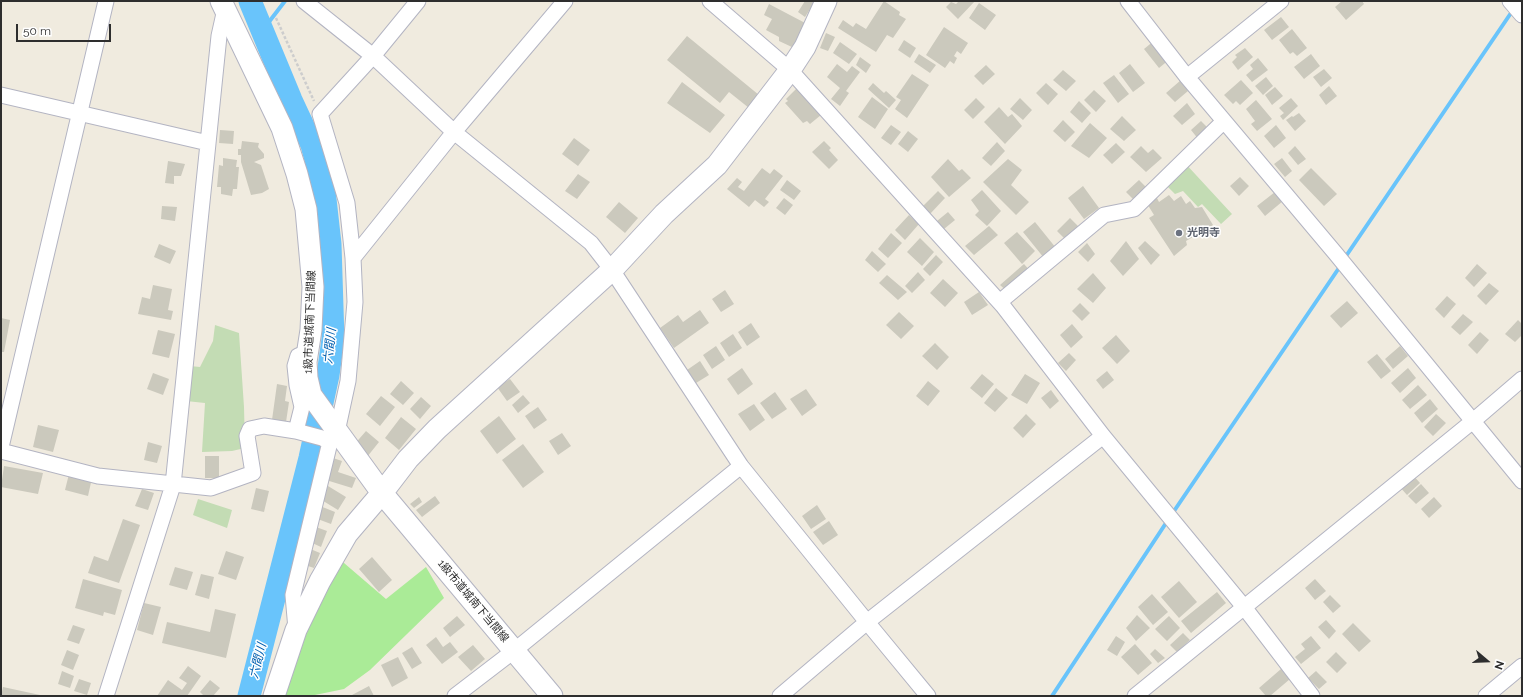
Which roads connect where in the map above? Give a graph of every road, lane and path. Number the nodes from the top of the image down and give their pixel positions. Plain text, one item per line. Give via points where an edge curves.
1 (106, 1) edge
2 (304, 1) edge
3 (418, 1) edge
4 (565, 1) edge
5 (710, 1) edge
6 (826, 1) edge
7 (1128, 1) edge
8 (1280, 1) edge
9 (1510, 2) edge
10 (223, 3) edge
11 (1522, 15) edge
12 (276, 18) dead end
13 (373, 56) junction
14 (790, 70) junction
15 (1187, 77) junction
16 (1, 95) edge
17 (80, 114) junction
18 (320, 114) junction
19 (1224, 121) junction
20 (454, 132) junction
21 (208, 144) junction
22 (353, 258) junction
23 (612, 270) junction
24 (1003, 306) junction
25 (308, 352) junction
26 (1522, 379) edge
27 (1473, 421) junction
28 (302, 432) junction
29 (331, 432) junction
30 (1103, 436) junction
31 (1, 446) edge
32 (1, 451) edge
33 (741, 466) junction
34 (1522, 481) edge
35 (173, 485) junction
36 (382, 493) junction
37 (1244, 607) junction
38 (867, 622) junction
39 (296, 630) junction
40 (514, 650) junction
41 (1522, 666) edge
42 (106, 696) edge
43 (274, 696) edge
44 (455, 696) edge
45 (552, 696) edge
46 (780, 696) edge
47 (928, 696) edge
48 (1135, 696) edge
49 (1312, 696) edge
50 (1486, 696) edge

1 - 17 street
2 - 13 street
3 - 13 street
4 - 20 street
5 - 14 street
6 - 14 street via 805,47
7 - 15 street
8 - 15 street
9 - 11 street
10 - 21 street
10 - 25 street, 1級市道城南下当間線 via 282,128 306,209 313,287
12 - 18 path
13 - 18 street
13 - 20 street
14 - 23 street via 717,165 664,214
14 - 24 street
15 - 19 street
16 - 17 street
17 - 21 street
17 - 31 street
18 - 22 street via 347,203
19 - 24 street via 1134,209 1104,215 1002,300
19 - 27 street
20 - 22 street
20 - 23 street via 591,243
21 - 35 street
22 - 29 street via 355,302 348,381
23 - 33 street
23 - 36 street via 437,429 408,459
24 - 30 street
25 - 28 street via 298,356 295,366 302,407
25 - 29 street, 1級市道城南下当間線 via 307,378 311,394
26 - 27 street
27 - 34 street
27 - 37 street
28 - 29 street
28 - 35 street via 264,426 250,430 247,436 253,472 211,488
29 - 36 street, 1級市道城南下当間線
29 - 39 street via 293,595
30 - 37 street
30 - 38 street
32 - 35 street via 98,476
33 - 38 street
33 - 40 street
35 - 42 street
36 - 39 street via 347,534
36 - 40 street, 1級市道城南下当間線
37 - 48 street
37 - 49 street
38 - 46 street
38 - 47 street
39 - 43 street
40 - 44 street
40 - 45 street, 1級市道城南下当間線
41 - 50 street

